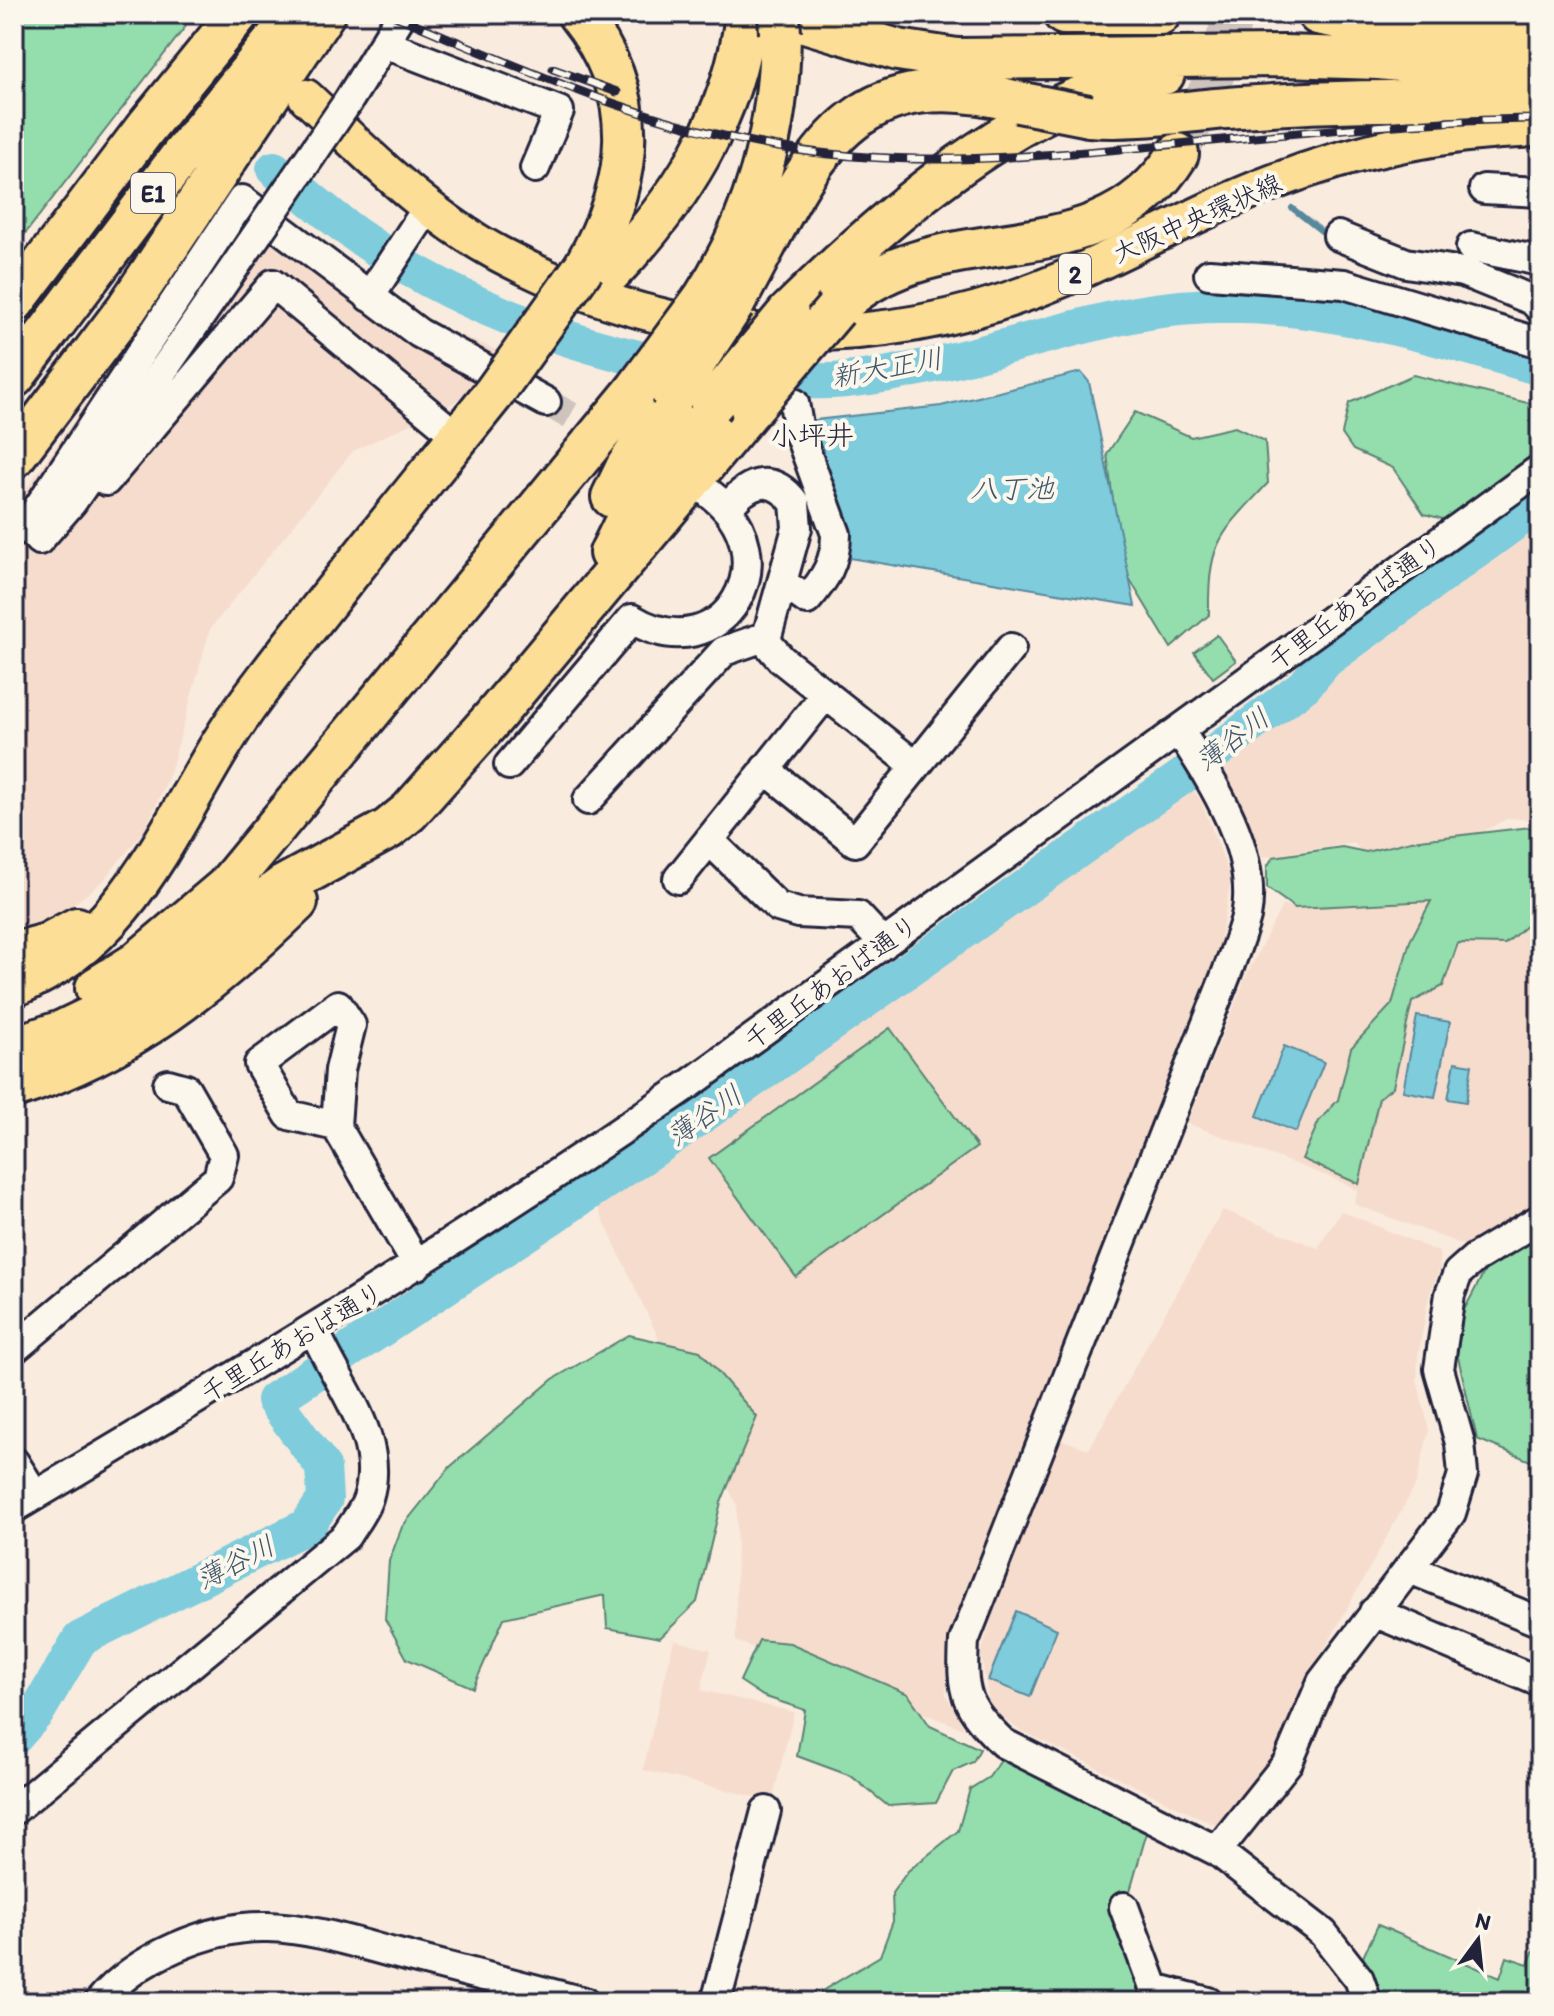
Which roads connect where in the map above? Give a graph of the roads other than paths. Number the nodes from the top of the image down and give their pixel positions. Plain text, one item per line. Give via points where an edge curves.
1 (238, 14) edge
2 (296, 14) edge
3 (324, 14) edge
4 (402, 14) edge
5 (578, 14) edge
6 (1064, 14) edge
7 (1160, 14) edge
8 (1318, 14) edge
9 (1411, 14) edge
10 (1471, 14) edge
11 (765, 20) edge
12 (1540, 29) edge
13 (1540, 38) edge
14 (385, 44) junction
15 (1540, 58) edge
16 (1379, 59) junction
17 (1540, 75) edge
18 (306, 97) dead end
19 (1540, 110) edge
20 (1540, 129) edge
21 (1178, 154) tunnel mouth
22 (535, 168) dead end
23 (1484, 189) dead end
24 (1540, 192) edge
25 (428, 207) junction
26 (1338, 236) dead end
27 (1471, 247) dead end
28 (1540, 261) edge
29 (596, 271) junction
30 (1209, 274) dead end
31 (376, 287) junction
32 (718, 301) junction
33 (14, 302) edge
34 (1540, 308) edge
35 (1540, 343) edge
36 (14, 377) edge
37 (68, 391) junction
38 (673, 398) junction
39 (546, 402) tunnel mouth
40 (794, 403) dead end
41 (459, 438) junction
42 (14, 457) edge
43 (1540, 469) edge
44 (14, 476) edge
45 (72, 502) junction
46 (782, 582) junction
47 (571, 622) junction
48 (767, 636) junction
49 (1011, 648) dead end
50 (826, 694) junction
51 (1186, 740) junction
52 (509, 765) dead end
53 (916, 766) junction
54 (765, 769) junction
55 (193, 794) junction
56 (588, 800) dead end
57 (709, 840) junction
58 (358, 844) junction
59 (678, 879) dead end
60 (884, 944) junction
61 (14, 953) edge
62 (14, 986) edge
63 (14, 1019) edge
64 (14, 1047) edge
65 (168, 1084) dead end
66 (14, 1088) edge
67 (336, 1126) dead end
68 (1540, 1219) edge
69 (417, 1265) junction
70 (315, 1331) junction
71 (14, 1349) edge
72 (14, 1462) edge
73 (25, 1502) edge
74 (1410, 1569) junction
75 (1374, 1612) junction
76 (1540, 1622) edge
77 (1540, 1682) edge
78 (14, 1810) edge
79 (766, 1811) dead end
80 (1217, 1851) junction
81 (1124, 1907) dead end
82 (99, 2002) edge
83 (584, 2002) edge
84 (716, 2002) edge
85 (1208, 2002) edge
86 (1367, 2002) edge

1 - 33 highway, E1
2 - 36 highway, E1
3 - 37 highway via 211,188
4 - 14 street
5 - 29 highway via 607,57 624,130 614,209
6 - 7 highway
8 - 15 highway
9 - 13 highway
10 - 12 highway
11 - 16 highway via 957,59 1204,54
11 - 29 highway via 690,177 666,211
11 - 32 highway via 775,119 761,178
14 - 22 street via 559,111
14 - 45 street, bridge
16 - 17 highway
16 - 38 highway, bridge via 1161,75 1084,96 940,179 844,257 788,313
18 - 25 main road, 大阪中央環状線 / 2
19 - 32 highway, bridge via 1413,101 1089,116 976,93 925,90 879,104 839,130
20 - 25 main road, 大阪中央環状線 / 2 via 1401,143 1337,159 974,313 835,334 736,332 659,318 596,299 497,253
21 - 47 highway, bridge via 1153,190 1114,217 1063,235 906,263 871,278 836,309
23 - 24 street
25 - 31 street
26 - 34 street via 1406,263 1463,272
27 - 28 street
29 - 41 highway, bridge
30 - 35 street via 1344,284
31 - 39 street via 419,333
31 - 45 street via 242,200 26,526 39,540
32 - 38 highway, bridge
37 - 42 highway
37 - 44 highway
38 - 47 highway via 618,483
38 - 63 highway via 226,887 106,983
40 - 46 street via 800,436 836,534 836,549 827,577 807,600
41 - 45 street via 273,284 99,490
41 - 55 highway via 250,701
43 - 51 street, 千里丘あおば通り
46 - 48 street
46 - 52 street via 797,528 795,503 778,485 759,483 719,500 745,536 747,563 740,591 725,614 702,630 675,635 632,619
47 - 58 highway via 427,794 388,829
48 - 50 street via 781,659
48 - 56 street via 724,651
49 - 53 street
50 - 53 street
50 - 54 street
51 - 60 street, 千里丘あおば通り
51 - 80 street via 1237,835 1246,915 964,1641 962,1682 975,1716 1003,1743
53 - 54 street via 855,842
54 - 57 street
55 - 61 highway via 105,905 47,944
55 - 62 highway via 138,887 113,917 67,959
57 - 59 street
57 - 60 street via 778,907 858,916
58 - 64 highway via 283,886 141,993 62,1031
58 - 66 highway via 172,1012 94,1057
60 - 69 street, 千里丘あおば通り via 595,1150
65 - 71 street via 186,1089 224,1155 218,1178
67 - 69 street
68 - 74 street via 1475,1258 1458,1273 1450,1294 1439,1369 1463,1474 1451,1513
69 - 70 street, 千里丘あおば通り
70 - 73 street, 千里丘あおば通り
70 - 78 street via 366,1433 374,1464 367,1500 346,1536
72 - 73 street
74 - 75 street
74 - 76 street
75 - 77 street
75 - 80 street via 1322,1682 1288,1762
79 - 84 street
80 - 86 street via 1323,1933 1359,1979
81 - 85 street via 1154,1988
82 - 83 street via 158,1954 208,1936 266,1927 323,1935

